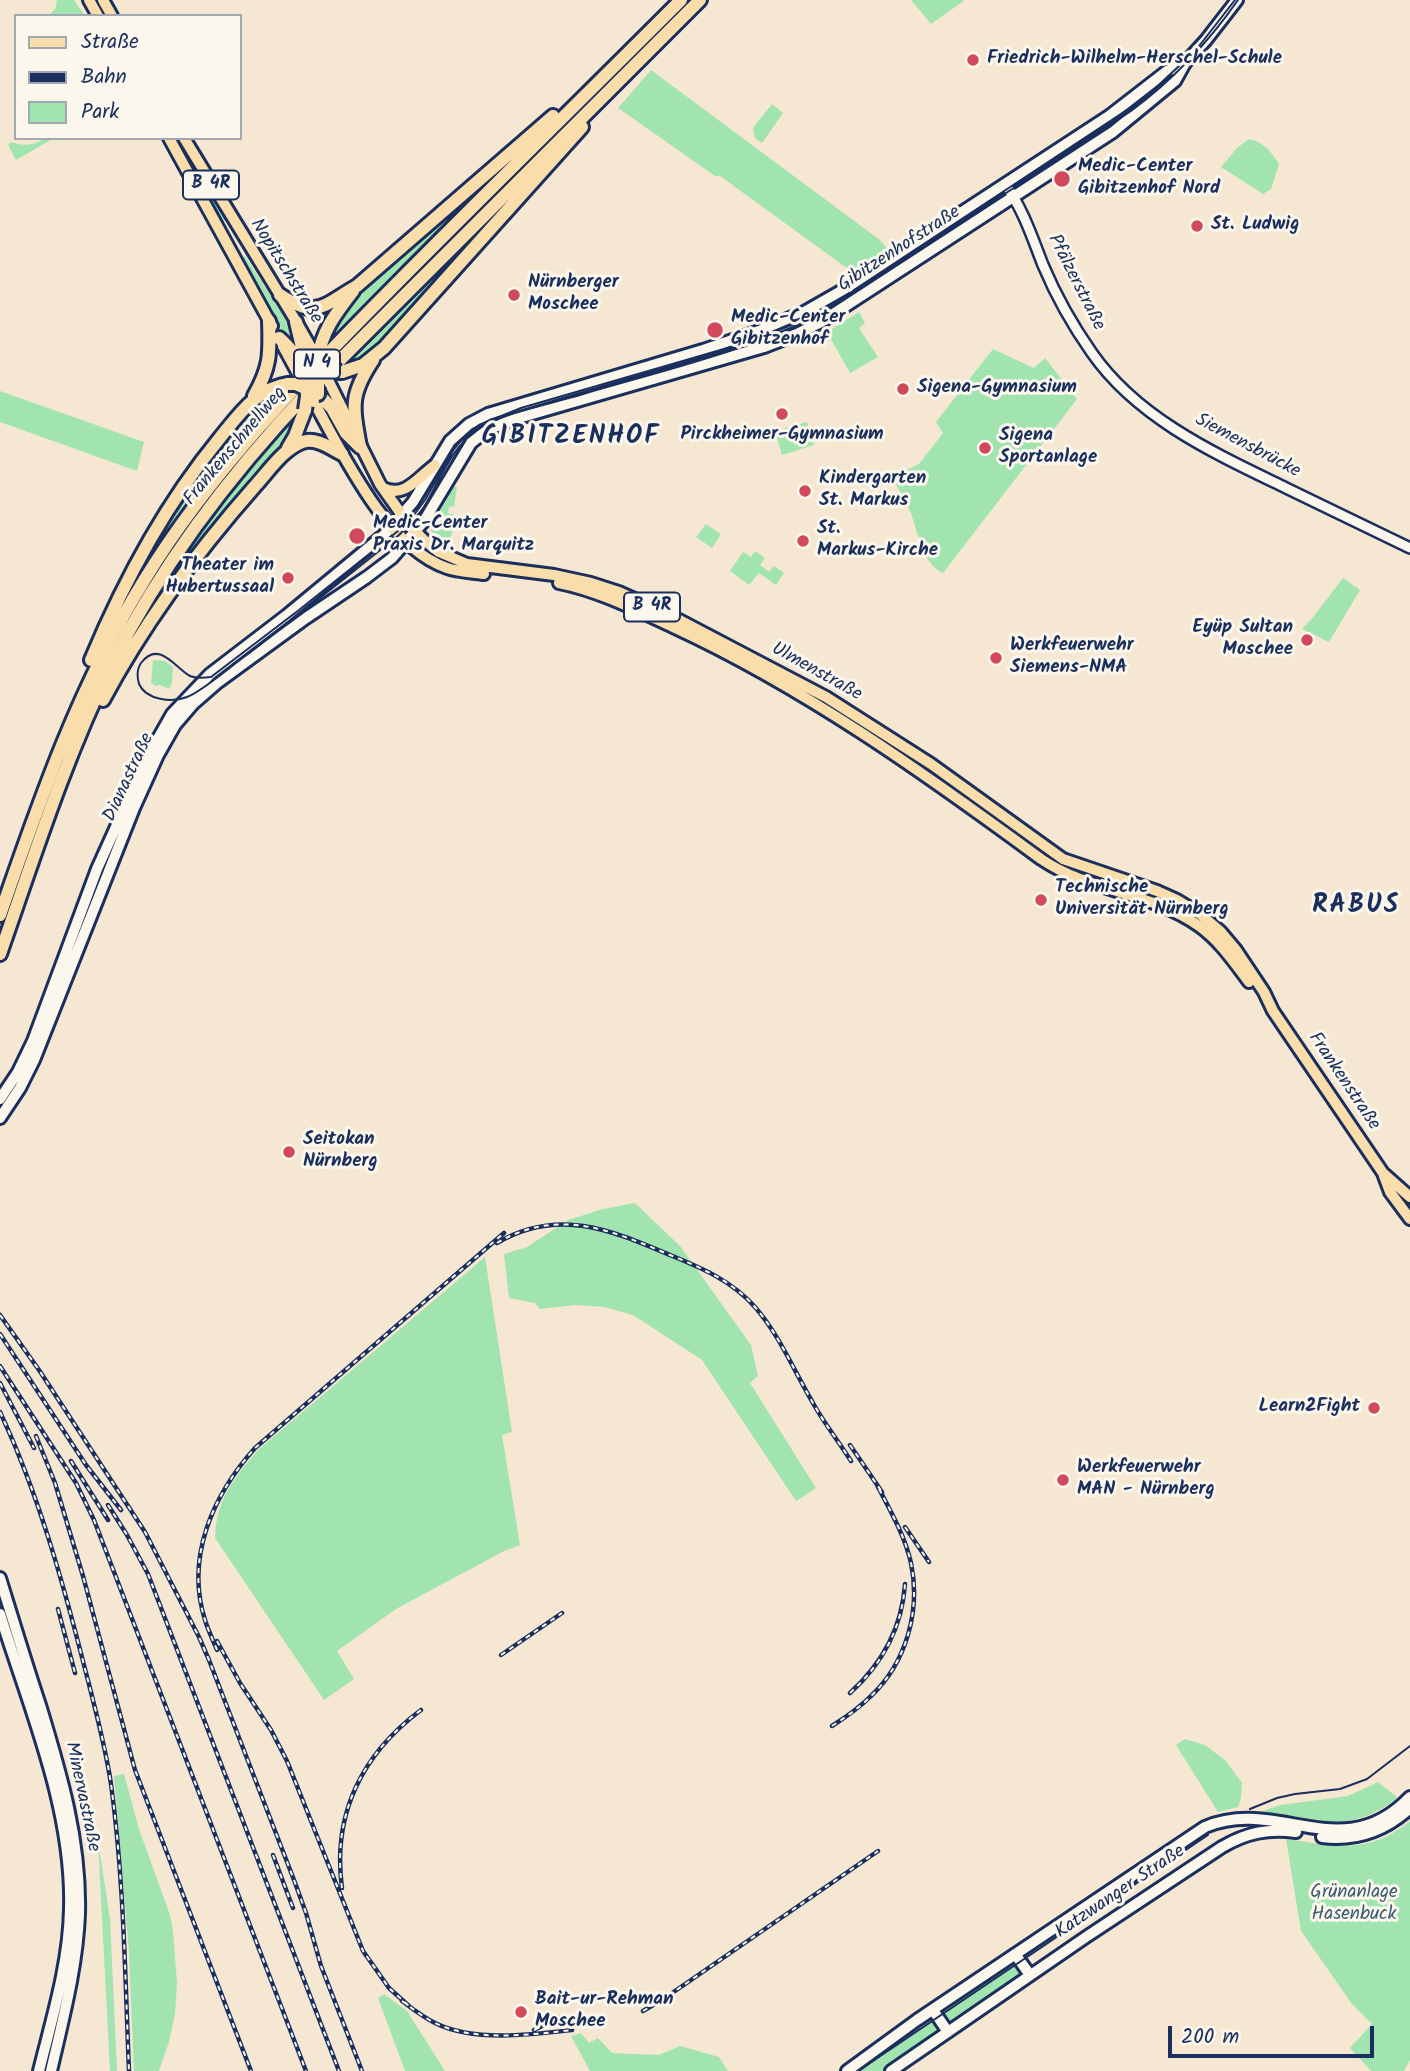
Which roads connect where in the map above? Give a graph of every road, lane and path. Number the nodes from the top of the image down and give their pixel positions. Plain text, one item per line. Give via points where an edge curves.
1 (681, 0) edge
2 (700, 0) edge
3 (1237, 0) edge
4 (104, 1) edge
5 (93, 7) edge
6 (628, 52) junction
7 (642, 58) junction
8 (1185, 63) junction
9 (170, 140) edge
10 (185, 140) edge
11 (1005, 184) junction
12 (1013, 196) junction
13 (357, 286) junction
14 (280, 295) junction
15 (296, 322) junction
16 (274, 330) junction
17 (375, 357) junction
18 (311, 362) junction
19 (1125, 390) joint
20 (314, 400) junction
21 (250, 402) junction
22 (346, 433) junction
23 (332, 436) junction
24 (360, 447) junction
25 (342, 454) junction
26 (283, 455) junction
27 (435, 465) junction
28 (383, 488) junction
29 (402, 516) junction
30 (392, 527) junction
31 (415, 532) junction
32 (407, 542) junction
33 (1410, 548) edge
34 (76, 726) junction
35 (1178, 900) joint
36 (1165, 908) joint
37 (0, 915) edge
38 (0, 954) edge
39 (1273, 1011) junction
40 (0, 1099) edge
41 (0, 1118) edge
42 (1383, 1173) junction
43 (1410, 1198) edge
44 (1410, 1219) edge
45 (0, 1578) edge
46 (0, 1614) edge
47 (1410, 1797) edge
48 (1410, 1808) edge
49 (1268, 1821) junction
50 (1217, 1822) junction
51 (1232, 1841) junction
52 (1015, 1954) junction
53 (1030, 1975) junction
54 (933, 2010) junction
55 (948, 2032) junction
56 (39, 2071) edge
57 (51, 2071) edge
58 (847, 2071) edge
59 (891, 2071) edge

1 - 6 highway, Frankenschnellweg
2 - 7 highway, Frankenschnellweg
3 - 8 main road, Gibitzenhofstraße
4 - 5 main road via 96,1
6 - 13 highway
6 - 34 highway, Frankenschnellweg / N 4 via 337,343 230,460 144,580 102,655
7 - 17 highway
7 - 34 highway, Frankenschnellweg / N 4 via 346,353 250,457 160,579
8 - 11 main road, Gibitzenhofstraße
8 - 12 main road, Gibitzenhofstraße via 1175,81 1135,116
9 - 16 main road, Nopitschstraße / B 4R
10 - 14 main road, Nopitschstraße / B 4R
11 - 12 street, Pfälzerstraße
11 - 27 main road, Gibitzenhofstraße via 806,311 702,350 481,416 454,436
12 - 19 street, Pfälzerstraße via 1066,311 1093,355
12 - 31 main road, Gibitzenhofstraße via 790,337 485,431 464,453
13 - 14 highway via 316,309 303,308
13 - 18 highway via 331,321
14 - 15 main road, Nopitschstraße / B 4R
15 - 16 main road via 291,337
15 - 18 highway
16 - 18 highway
16 - 21 highway via 267,368
17 - 18 highway, bridge via 342,372
17 - 24 highway via 354,399
18 - 20 highway, bridge
18 - 20 main road, B 4R, bridge
18 - 24 main road, B 4R, bridge via 330,384
19 - 33 street, Siemensbrücke via 1198,443
20 - 21 highway, bridge via 296,384 262,393
20 - 22 highway via 332,408
20 - 23 main road, B 4R
20 - 26 highway
21 - 34 highway via 192,474 143,550 89,663
22 - 23 main road via 339,429
22 - 24 highway
23 - 25 main road, B 4R
24 - 28 main road, B 4R
25 - 26 highway via 313,441 298,444
25 - 30 main road, B 4R
26 - 34 highway via 174,584 98,712
27 - 28 main road via 408,488
27 - 29 main road, Gibitzenhofstraße
28 - 29 main road, B 4R
29 - 30 main road, Gibitzenhofstraße
29 - 31 main road, B 4R
30 - 32 main road, B 4R
30 - 40 main road, Dianastraße via 210,674 172,714 103,856 29,1050
31 - 32 main road, Gibitzenhofstraße
31 - 35 main road, Ulmenstraße / B 4R via 439,552 462,562 591,583 662,611 851,712 1063,859
32 - 36 main road, Ulmenstraße / B 4R via 447,568 568,585 685,633 871,739 1055,868
32 - 41 main road, Dianastraße via 374,573 217,683 172,730 134,807 34,1060
34 - 37 highway, Frankenschnellweg / N 4 via 48,780
34 - 38 highway, Frankenschnellweg / N 4
35 - 39 main road, Frankenstraße / B 4R via 1229,941
36 - 39 main road, Frankenstraße / B 4R via 1212,937
39 - 42 main road, Frankenstraße / B 4R
42 - 43 main road, Frankenstraße / B 4R
42 - 44 main road, Frankenstraße / B 4R via 1387,1187
45 - 57 main road, Minervastraße via 60,1770 77,1856 76,1953
46 - 56 main road, Minervastraße via 52,1780 69,1864 66,1953
47 - 49 main road, Katzwanger Straße via 1385,1818 1353,1829
48 - 51 main road, Katzwanger Straße via 1382,1828 1354,1837 1267,1831
49 - 50 main road, Katzwanger Straße
49 - 51 main road, Katzwanger Straße via 1241,1830
50 - 51 main road
50 - 52 main road, Katzwanger Straße
51 - 53 main road, Katzwanger Straße
52 - 53 main road
52 - 54 main road, Katzwanger Straße
53 - 55 main road, Katzwanger Straße
54 - 55 main road
54 - 58 main road, Katzwanger Straße
55 - 59 main road, Katzwanger Straße

